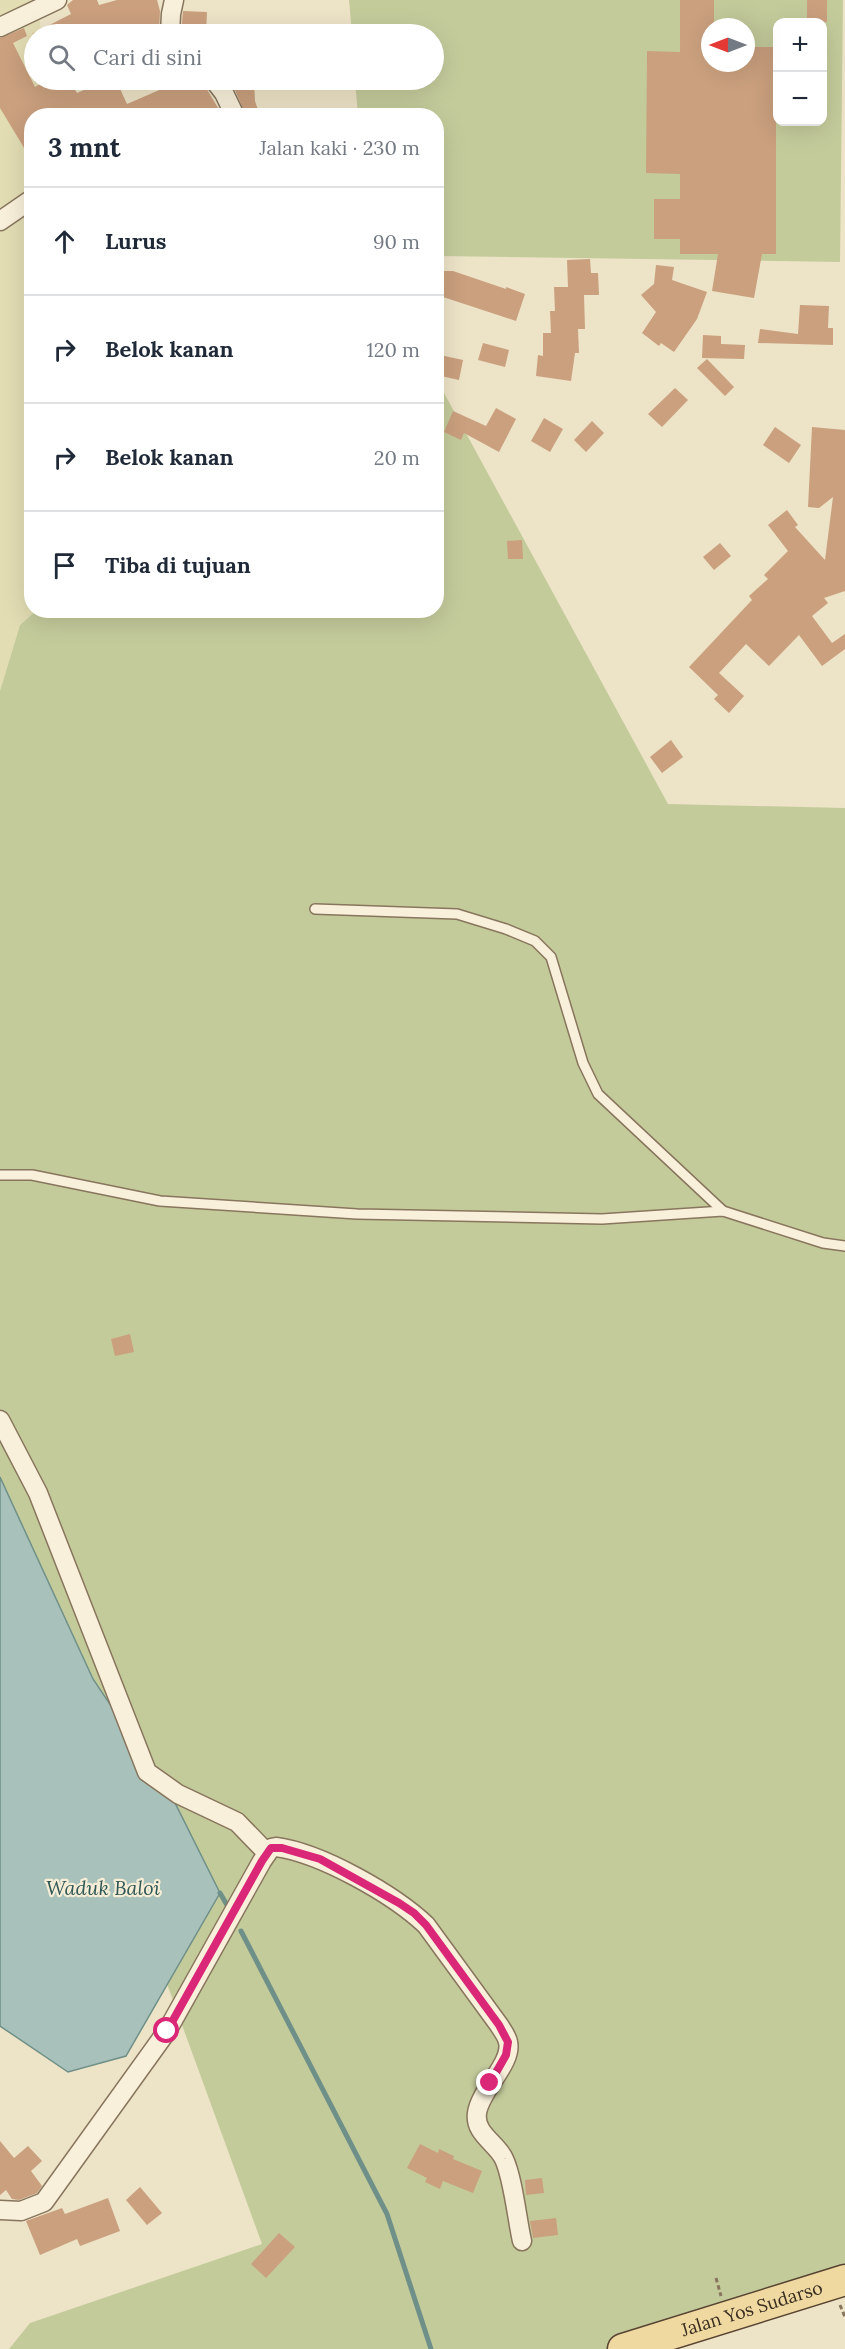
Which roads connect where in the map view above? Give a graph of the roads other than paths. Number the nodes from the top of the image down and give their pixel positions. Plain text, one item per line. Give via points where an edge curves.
1 (57, 0) edge
2 (174, 0) edge
3 (29, 6) edge
4 (170, 24) edge
5 (0, 27) edge
6 (222, 90) edge
7 (231, 108) edge
8 (24, 205) edge
9 (0, 222) edge
10 (315, 909) dead end
11 (0, 1175) edge
12 (723, 1211) junction
13 (845, 1246) edge
14 (0, 1420) edge
15 (267, 1853) junction
16 (0, 2210) edge
17 (522, 2241) dead end
18 (845, 2280) edge
19 (623, 2349) edge

1 - 3 street
2 - 4 street
3 - 5 street
6 - 7 street
8 - 9 street
10 - 12 lane via 457,914 535,941 551,957 583,1063 598,1094
11 - 12 lane via 32,1175 160,1201 357,1214 602,1219
12 - 13 lane via 823,1243
14 - 15 street via 38,1493 147,1772 178,1794 237,1822
15 - 16 street via 167,2031 44,2202 21,2211
15 - 17 street via 276,1847 320,1859 414,1913 499,2025 508,2042 506,2055 480,2098 476,2115 487,2141 498,2148 505,2161
18 - 19 main road, Jalan Yos Sudarso

